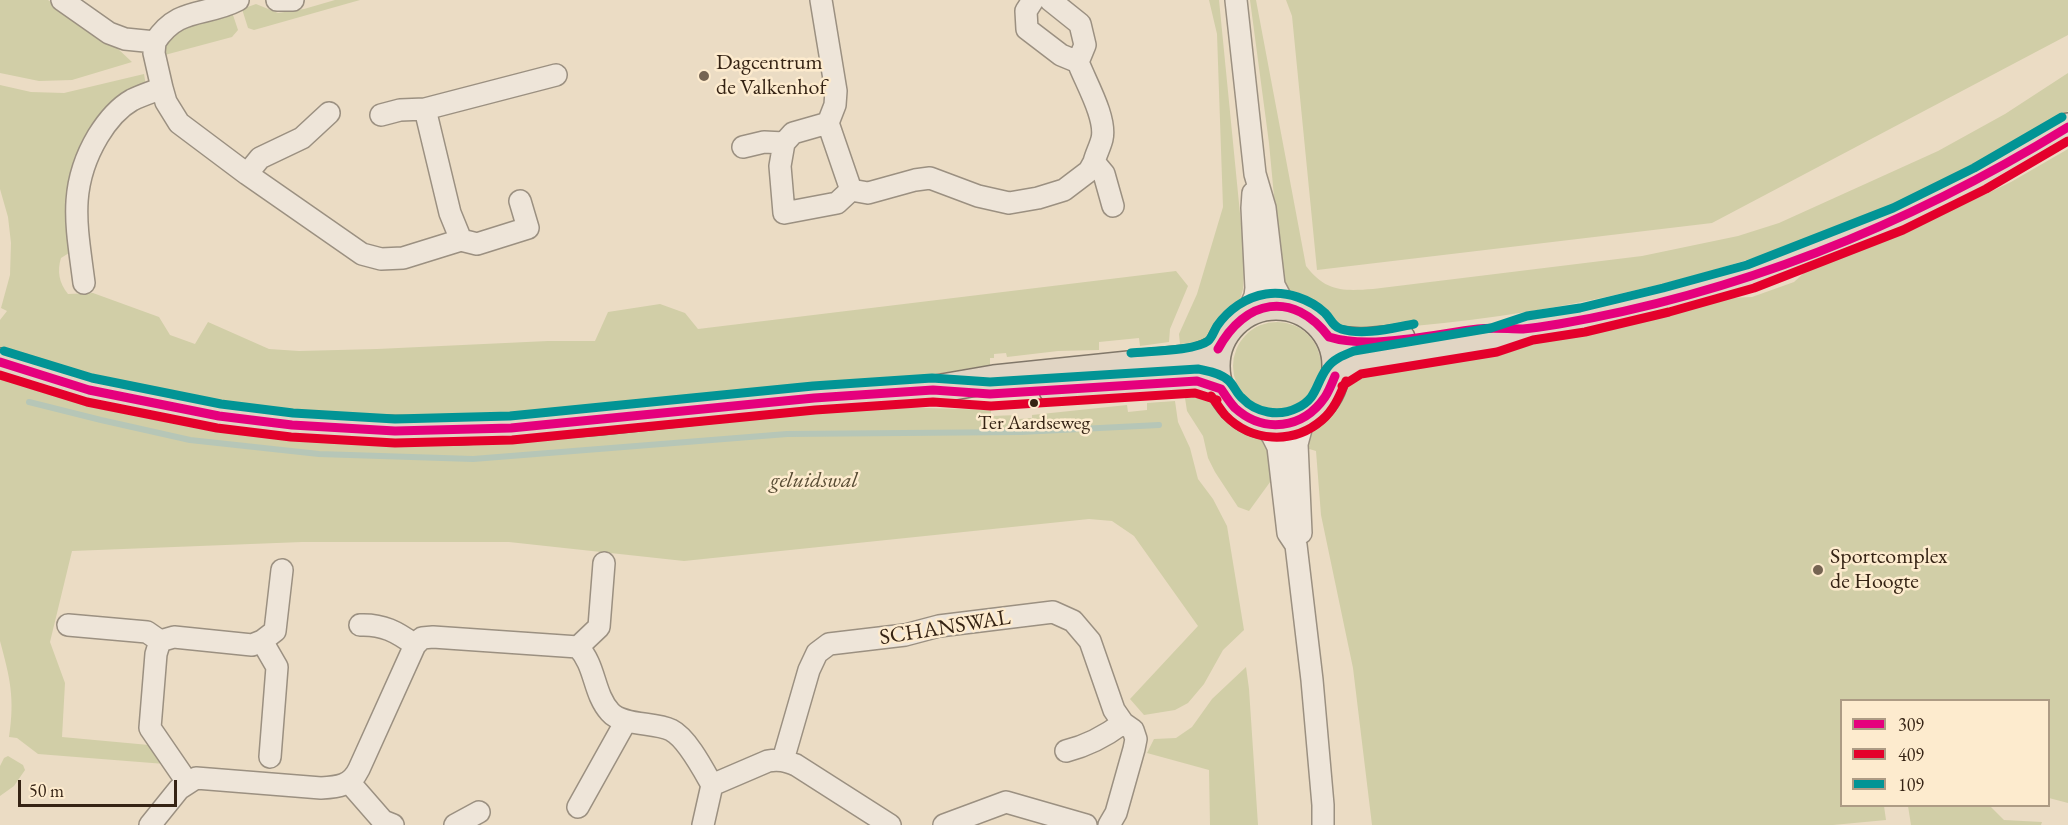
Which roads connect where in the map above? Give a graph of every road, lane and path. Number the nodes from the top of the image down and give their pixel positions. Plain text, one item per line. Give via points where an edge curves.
1 (62, 0) edge
2 (238, 0) edge
3 (278, 0) edge
4 (293, 0) edge
5 (821, 0) edge
6 (1033, 0) edge
7 (1050, 0) edge
8 (1236, 0) edge
9 (155, 42) junction
10 (1078, 62) junction
11 (556, 75) dead end
12 (162, 88) junction
13 (425, 109) junction
14 (329, 113) dead end
15 (381, 115) dead end
16 (828, 123) junction
17 (2068, 127) edge
18 (784, 143) junction
19 (743, 147) dead end
20 (1094, 162) junction
21 (247, 174) junction
22 (1255, 174) junction
23 (851, 190) junction
24 (520, 201) dead end
25 (1113, 206) dead end
26 (461, 240) junction
27 (84, 283) dead end
28 (1285, 306) junction
29 (1248, 312) junction
30 (1530, 328) junction
31 (1329, 337) junction
32 (1218, 349) junction
33 (0, 362) edge
34 (1335, 376) junction
35 (1221, 389) junction
36 (936, 390) junction
37 (1304, 418) junction
38 (1262, 423) junction
39 (1296, 545) junction
40 (604, 562) dead end
41 (282, 570) dead end
42 (68, 625) dead end
43 (360, 626) dead end
44 (160, 641) junction
45 (262, 641) junction
46 (415, 645) junction
47 (578, 647) junction
48 (626, 721) junction
49 (1123, 723) junction
50 (1066, 751) dead end
51 (270, 757) dead end
52 (783, 760) junction
53 (187, 782) junction
54 (349, 782) junction
55 (712, 785) junction
56 (578, 807) dead end
57 (479, 812) dead end
58 (150, 825) edge
59 (393, 825) edge
60 (455, 825) edge
61 (703, 825) edge
62 (890, 825) edge
63 (944, 825) edge
64 (1086, 825) edge
65 (1109, 825) edge
66 (1323, 825) edge

1 - 9 street via 109,33
2 - 9 street via 178,19 163,29
3 - 4 street
5 - 16 street via 836,91
6 - 10 street via 1026,11 1027,29 1061,55
7 - 10 street via 1080,24 1085,45
8 - 22 street
9 - 12 street
10 - 20 street via 1102,125
11 - 13 street
12 - 21 street via 179,123
12 - 27 street via 120,109 104,127 85,160 76,201
13 - 15 street
13 - 26 street via 450,213
14 - 21 street via 302,138 260,158
16 - 18 street via 793,133
16 - 23 street
17 - 30 main road via 1943,198 1813,253 1751,276 1666,300
18 - 19 street
18 - 23 street via 780,166 784,213 837,203
20 - 23 street via 1089,171 1064,190 1009,203 930,178 868,193
20 - 25 street via 1104,174
21 - 26 street via 362,254 381,259 403,258
22 - 28 street via 1266,208 1274,285
22 - 29 street via 1252,208 1256,288
24 - 26 street via 528,228 477,244
28 - 29 main road via 1266,306
28 - 31 main road via 1318,322
29 - 32 main road via 1228,330
30 - 31 main road via 1492,327 1374,341
30 - 34 main road via 1494,340 1358,362
31 - 34 main road via 1335,356
32 - 35 main road via 1216,368
32 - 36 main road via 1196,358 994,379
33 - 36 main road via 89,390 190,411 361,430 512,428
34 - 37 main road via 1324,401
35 - 36 main road via 1197,381 990,394
35 - 38 main road via 1233,407
37 - 38 main road via 1283,425
37 - 39 street via 1297,444 1302,532
38 - 39 street via 1278,447 1288,533
39 - 66 street
40 - 47 street via 599,627
41 - 45 street via 274,631
42 - 44 street via 147,632
43 - 46 street via 377,625
44 - 45 street via 174,638 252,645
44 - 53 street via 150,728
45 - 51 street via 277,667
46 - 47 street via 422,638 433,637
46 - 54 street via 359,769
47 - 48 street via 592,668 601,699 611,715
48 - 55 street via 673,730
48 - 56 street
49 - 50 street
49 - 52 street, SCHANSWAL via 1114,710 1090,641 1073,621 1053,612 829,644 817,653 809,670
49 - 65 street, SCHANSWAL via 1133,730 1136,739 1116,813
52 - 55 street via 768,761
52 - 62 street
53 - 54 street via 206,777 321,788 340,787
53 - 58 street
54 - 59 street via 383,821
55 - 61 street
57 - 60 street
63 - 64 street via 1006,802

